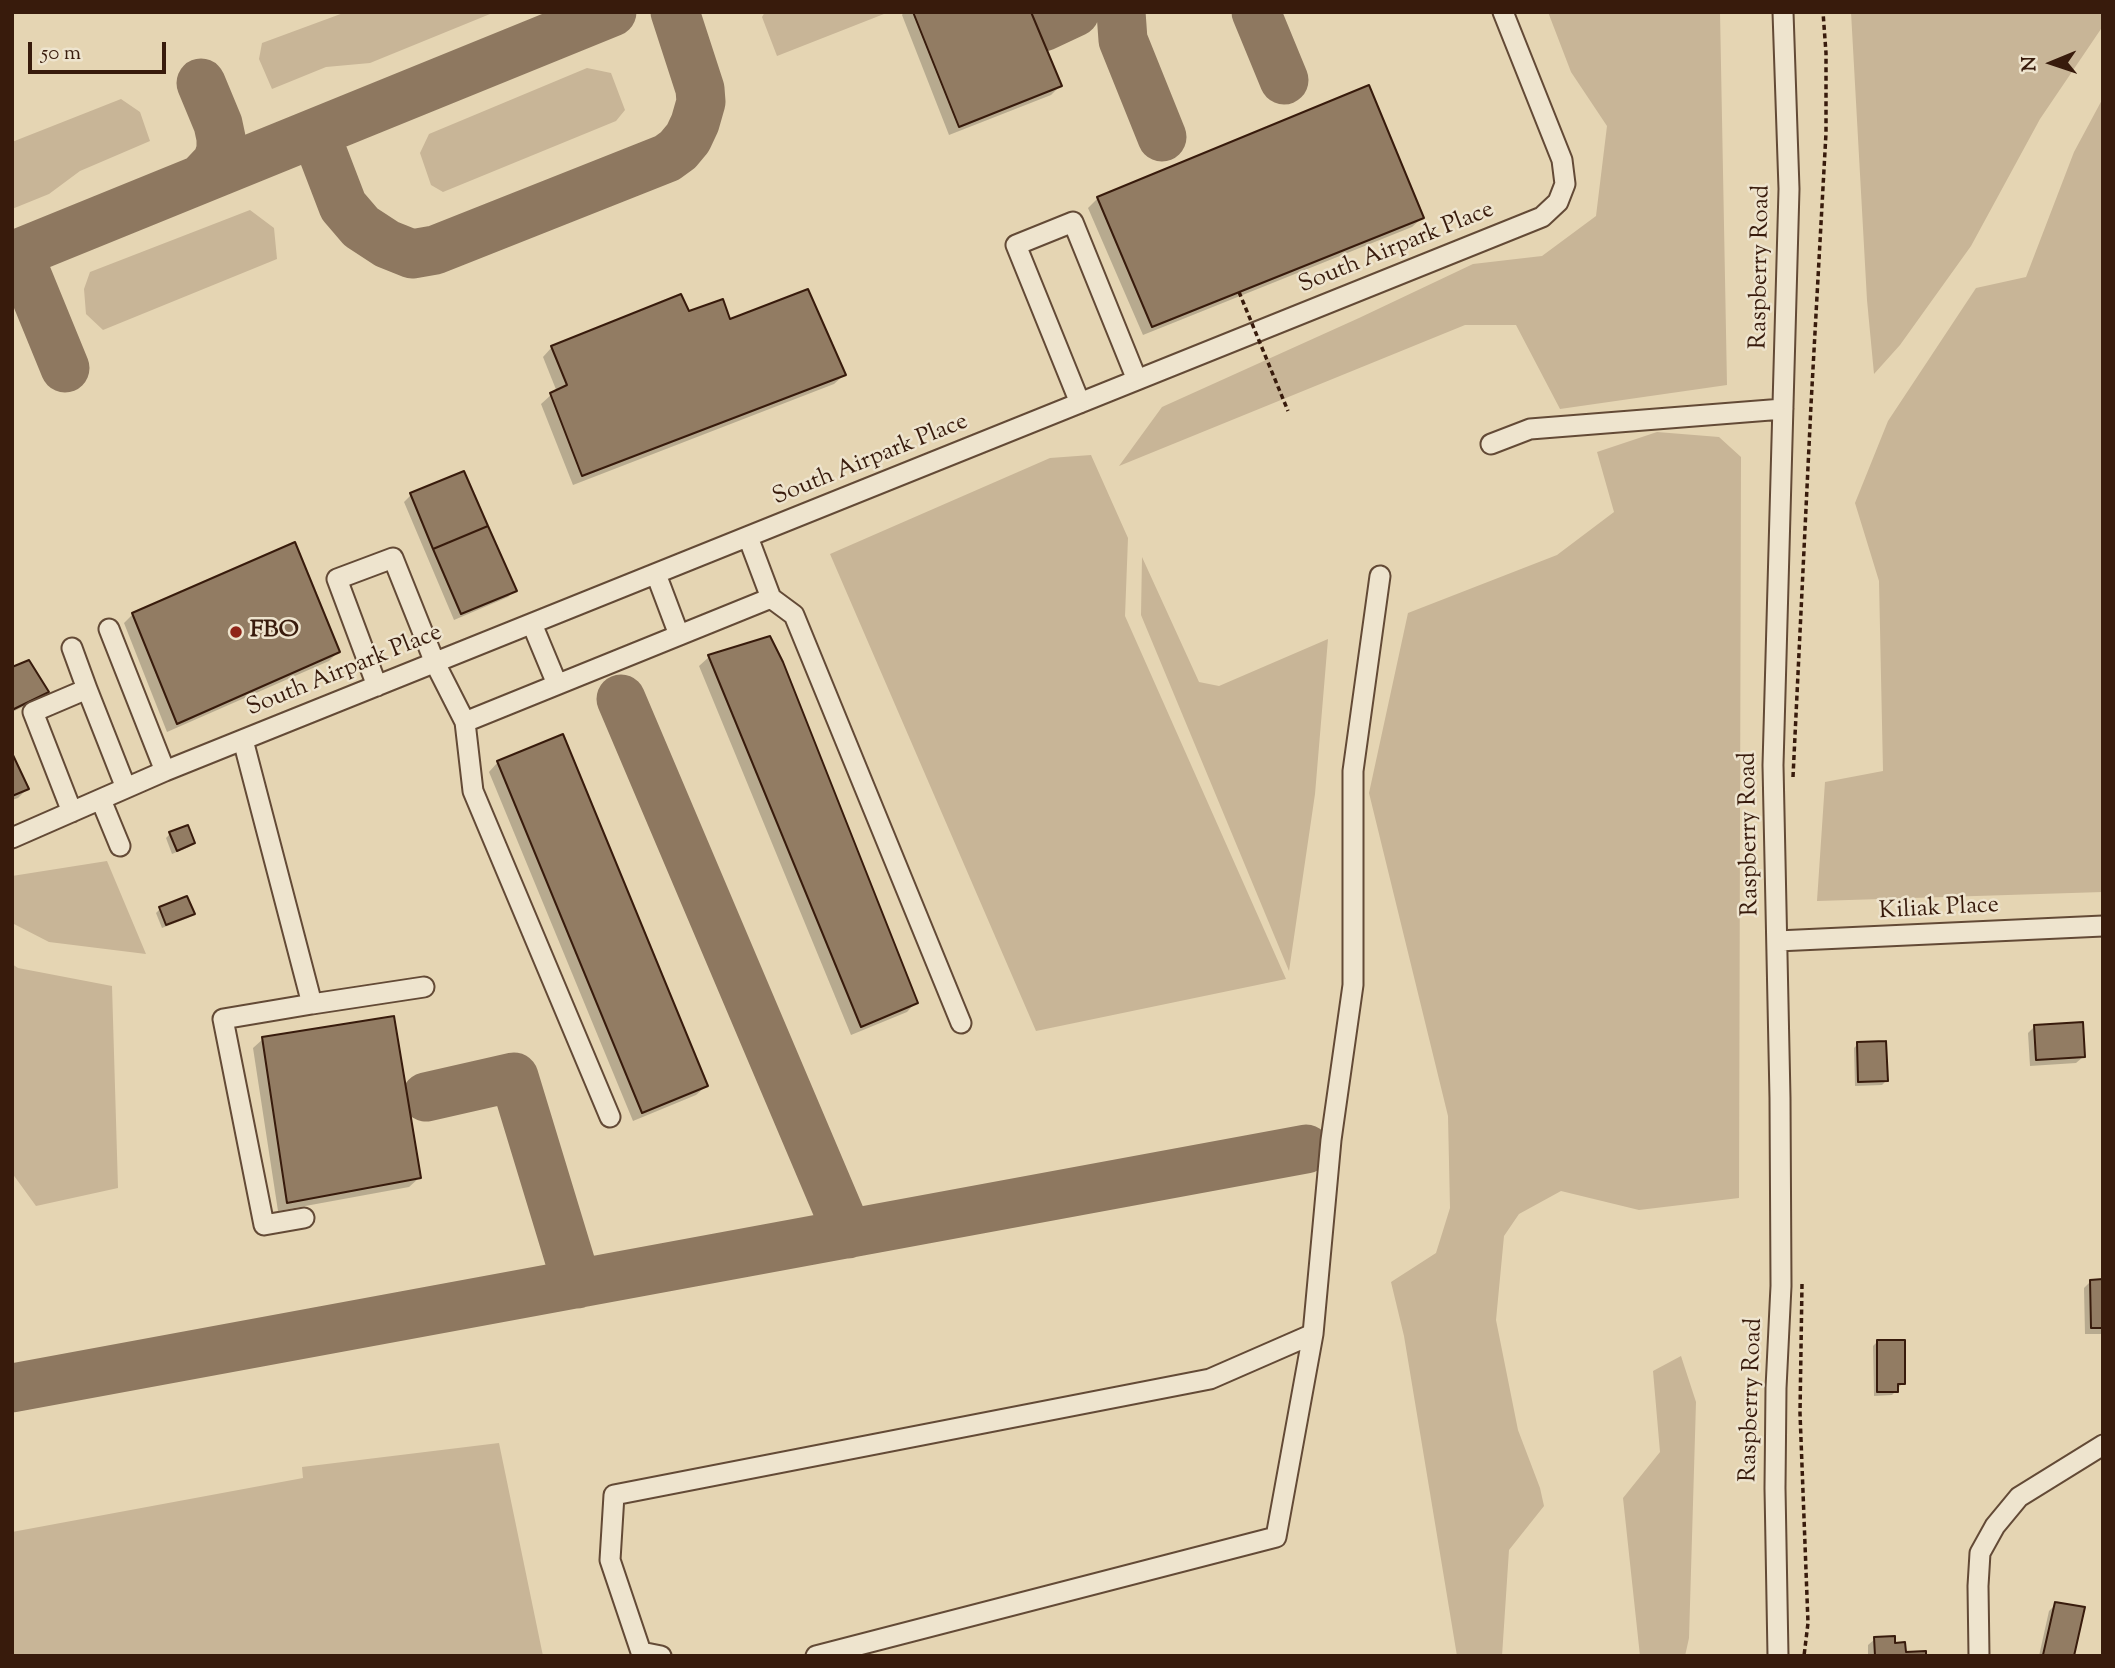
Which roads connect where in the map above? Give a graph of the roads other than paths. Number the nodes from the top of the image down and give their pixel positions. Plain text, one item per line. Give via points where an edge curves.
1 (1503, 12) edge
2 (1783, 12) edge
3 (1137, 380) junction
4 (1080, 403) junction
5 (1783, 409) junction
6 (1491, 444) dead end
7 (748, 537) junction
8 (656, 574) junction
9 (1381, 576) dead end
10 (771, 598) junction
11 (532, 624) junction
12 (109, 629) dead end
13 (679, 635) junction
14 (72, 648) dead end
15 (435, 663) junction
16 (556, 684) junction
17 (377, 686) junction
18 (88, 689) junction
19 (465, 722) junction
20 (243, 740) junction
21 (164, 771) junction
22 (127, 788) junction
23 (101, 800) junction
24 (72, 812) junction
25 (12, 838) edge
26 (120, 846) dead end
27 (2103, 926) edge
28 (1777, 941) junction
29 (424, 986) dead end
30 (312, 1004) junction
31 (961, 1023) dead end
32 (610, 1117) dead end
33 (304, 1218) dead end
34 (1313, 1334) junction
35 (2103, 1445) edge
36 (661, 1656) edge
37 (816, 1656) edge
38 (1778, 1656) edge
39 (1979, 1656) edge

1 - 3 street, South Airpark Place via 1562,160 1565,184 1558,202 1542,217
2 - 5 street, Raspberry Road via 1789,189
3 - 4 street, South Airpark Place
3 - 4 street via 1073,222 1017,245
4 - 7 street, South Airpark Place
5 - 6 street via 1530,429
5 - 28 street, Raspberry Road via 1773,765
7 - 8 street, South Airpark Place
7 - 10 street
8 - 11 street, South Airpark Place
8 - 13 street
9 - 34 street via 1353,771 1353,985 1331,1140
10 - 13 street
10 - 31 street via 794,615
11 - 15 street, South Airpark Place
11 - 16 street
12 - 21 street
13 - 16 street
14 - 18 street
15 - 17 street, South Airpark Place
15 - 17 street via 393,558 337,579
15 - 19 street
16 - 19 street
17 - 20 street, South Airpark Place
18 - 22 street
18 - 24 street via 33,712
19 - 32 street via 473,791
20 - 21 street, South Airpark Place
20 - 30 street
21 - 22 street, South Airpark Place
22 - 23 street, South Airpark Place
23 - 24 street, South Airpark Place
23 - 26 street
24 - 25 street, South Airpark Place
27 - 28 street, Kiliak Place
28 - 38 street, Raspberry Road via 1781,1286 1775,1488
29 - 30 street
30 - 33 street via 223,1018 264,1225
34 - 36 street via 1210,1379 614,1495 610,1560 641,1651
34 - 37 street via 1276,1536
35 - 39 street via 2020,1497 1995,1526 1980,1552

